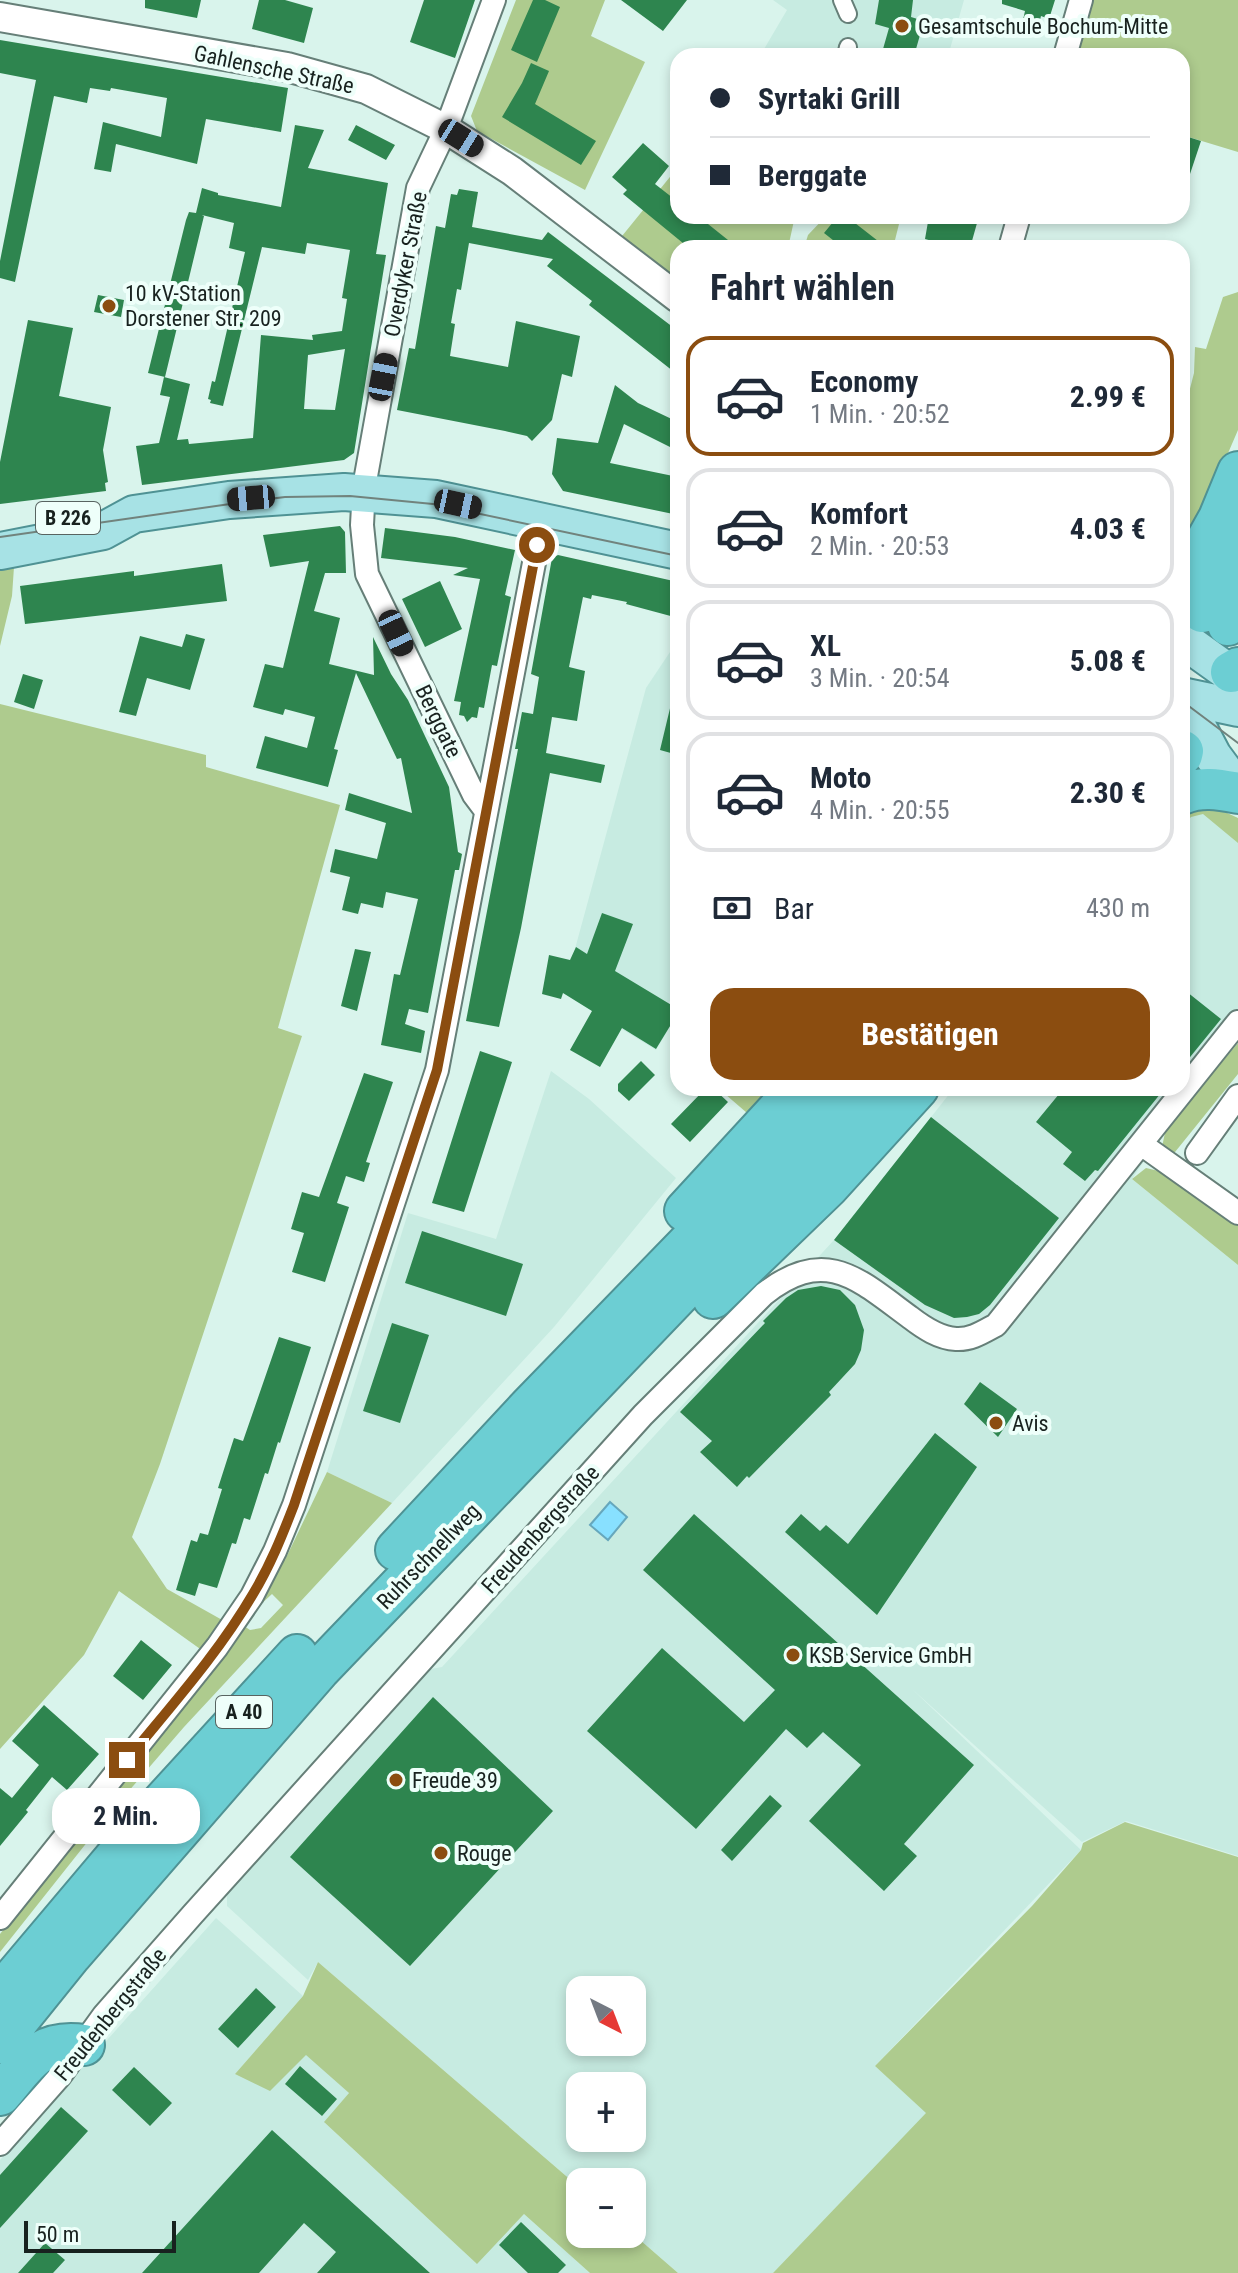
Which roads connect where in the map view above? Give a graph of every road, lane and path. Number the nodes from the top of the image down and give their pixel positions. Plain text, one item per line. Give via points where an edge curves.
1 (494, 0) edge
2 (1081, 0) edge
3 (0, 17) edge
4 (1067, 48) edge
5 (446, 129) junction
6 (670, 292) edge
7 (1238, 472) edge
8 (363, 493) junction
9 (134, 514) junction
10 (542, 521) junction
11 (0, 526) edge
12 (1238, 541) edge
13 (670, 549) edge
14 (0, 551) edge
15 (1201, 599) edge
16 (1190, 679) edge
17 (1236, 682) edge
18 (1190, 694) edge
19 (1190, 711) edge
20 (1190, 753) edge
21 (1190, 791) edge
22 (1238, 791) edge
23 (486, 811) junction
24 (1238, 1022) edge
25 (1190, 1082) edge
26 (790, 1096) edge
27 (831, 1096) edge
28 (869, 1096) edge
29 (911, 1096) edge
30 (1179, 1096) edge
31 (1238, 1096) edge
32 (1141, 1144) junction
33 (1197, 1153) dead end
34 (1238, 1213) edge
35 (514, 1465) junction
36 (473, 1467) junction
37 (0, 1918) edge
38 (0, 1994) edge
39 (0, 2043) edge
40 (84, 2045) junction
41 (0, 2095) edge
42 (0, 2144) edge

1 - 5 street, Overdyker Straße
2 - 4 street
3 - 5 street, Gahlensche Straße via 316,74 366,89
5 - 6 street, Gahlensche Straße via 512,171
5 - 8 street, Overdyker Straße via 418,188
7 - 15 highway via 1219,518
8 - 9 main road, B 226 via 294,493
8 - 10 main road, B 226 via 436,499
8 - 23 street, Berggate via 367,574
9 - 11 main road, B 226 via 124,510
9 - 14 main road, B 226 via 103,531
10 - 13 main road, B 226
10 - 23 street, Berggate
12 - 15 highway
15 - 17 main road
16 - 17 main road
17 - 18 main road
19 - 22 main road
20 - 22 main road
21 - 22 highway
23 - 37 street, Berggate via 437,1070 275,1551 217,1647
24 - 25 street, Freudenbergstraße
26 - 36 highway, A 40 via 653,1249
27 - 36 highway, Ruhrschnellweg / A 40
28 - 35 highway, Ruhrschnellweg / A 40
29 - 35 highway via 828,1187 631,1377
30 - 32 street, Freudenbergstraße
31 - 33 street
32 - 34 street
32 - 40 street, Freudenbergstraße via 1007,1315 974,1337 943,1337 926,1329 841,1271 805,1272 764,1294 643,1415 142,1972
35 - 39 highway, Ruhrschnellweg / A 40 via 309,1682
36 - 38 highway, Ruhrschnellweg / A 40 via 157,1808
40 - 41 highway via 56,2043 40,2050
40 - 42 street, Freudenbergstraße

